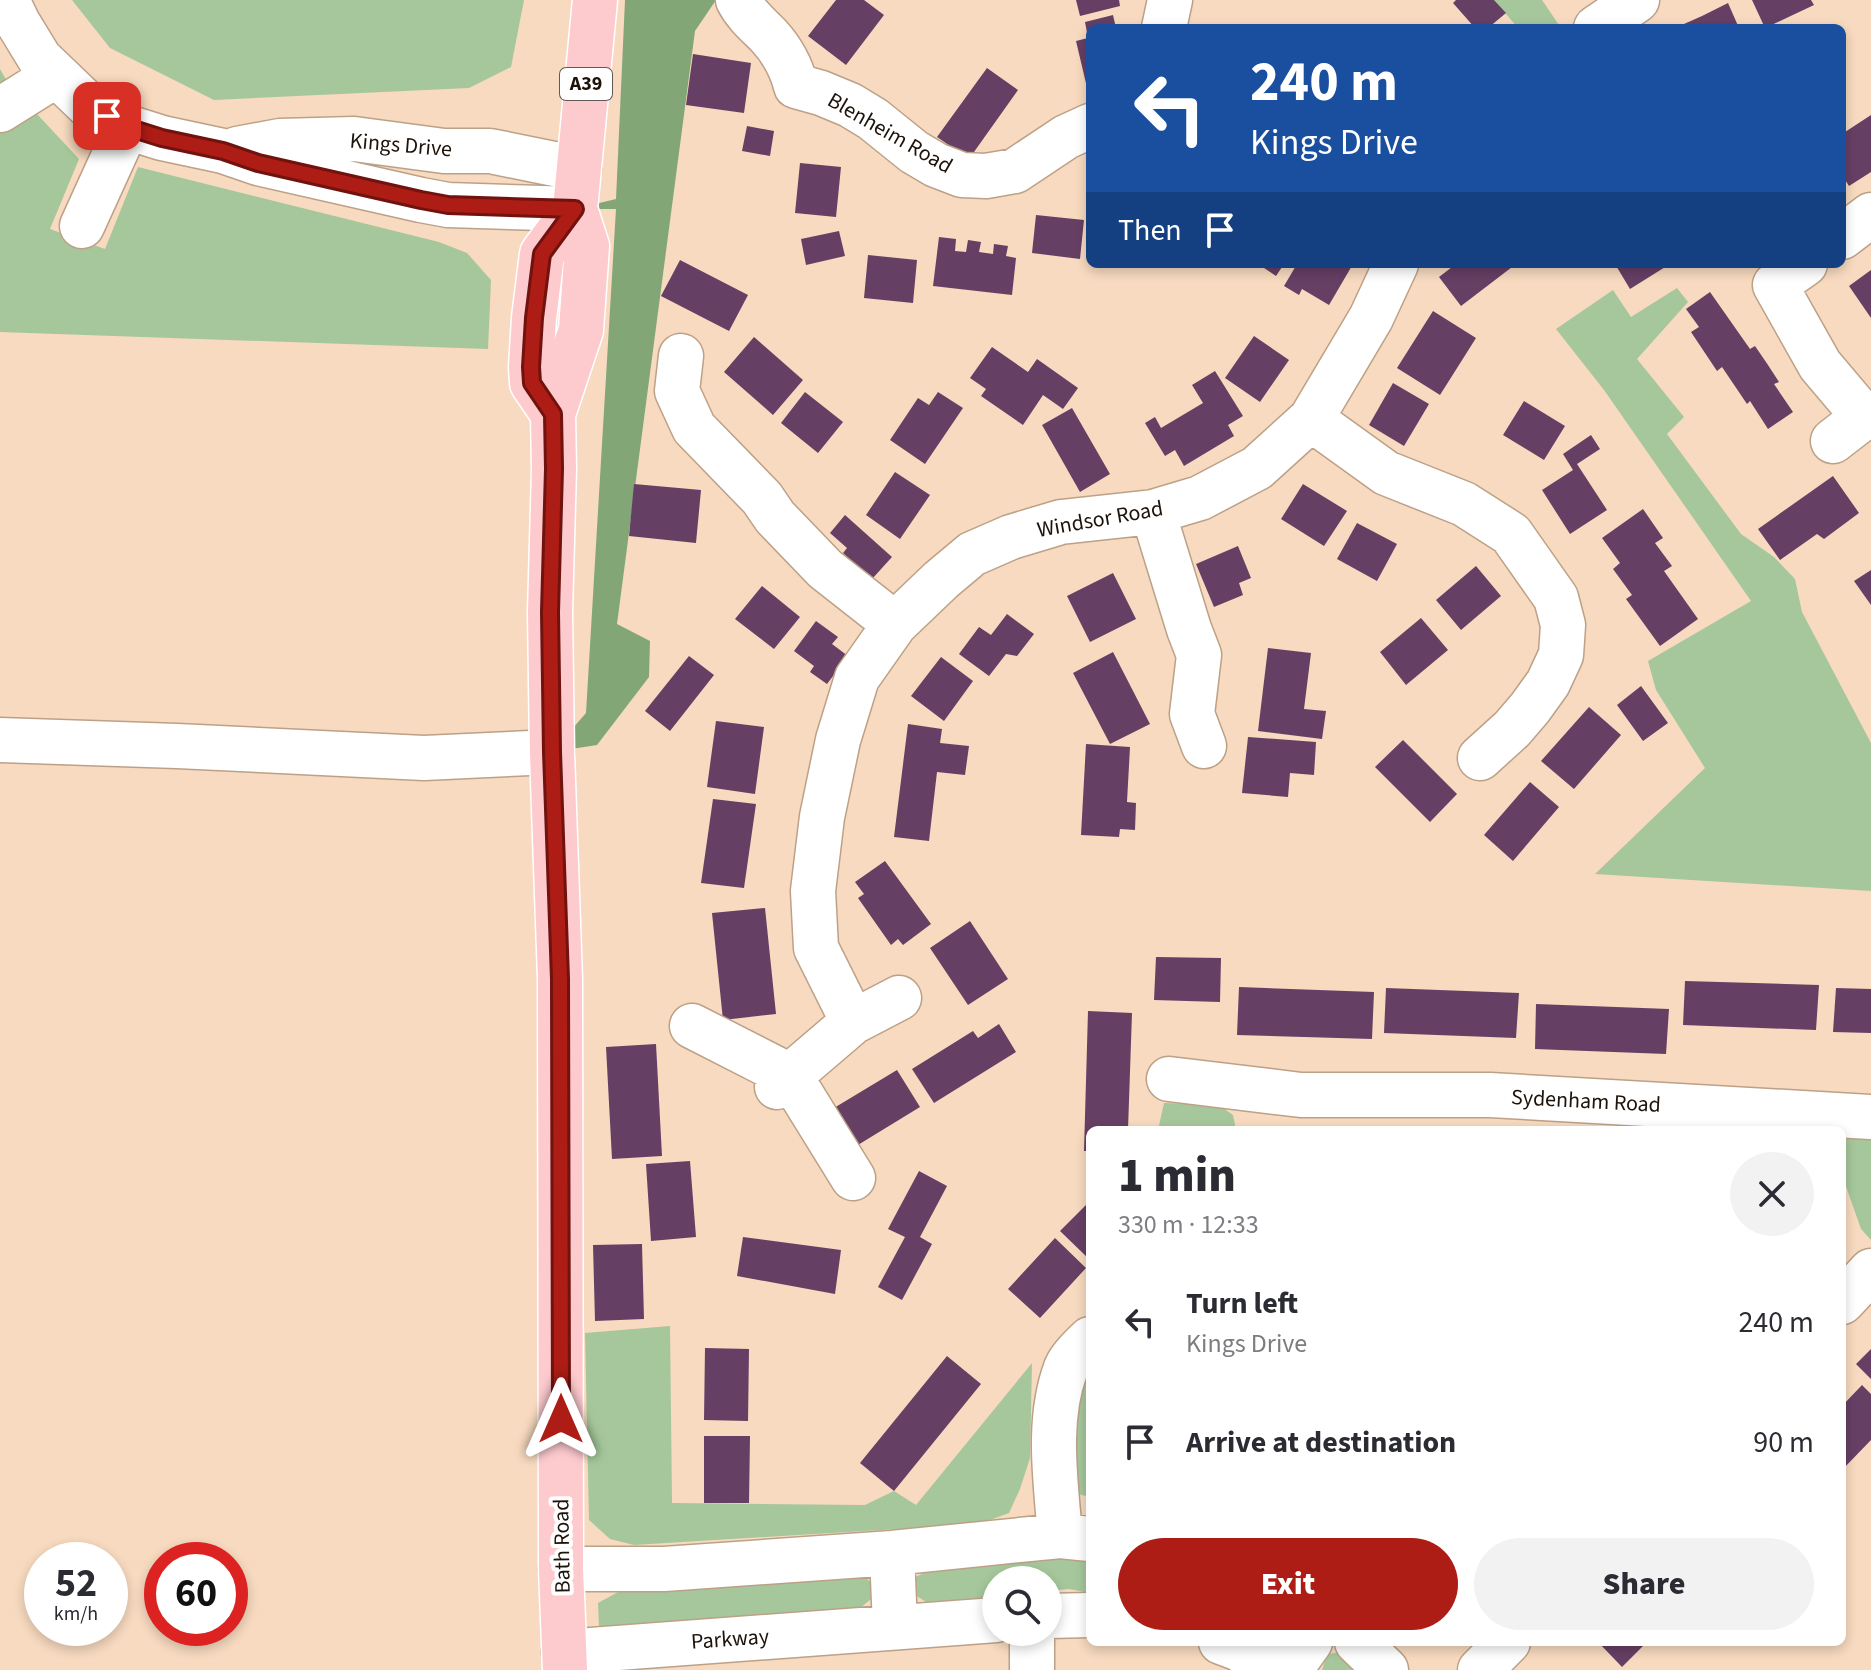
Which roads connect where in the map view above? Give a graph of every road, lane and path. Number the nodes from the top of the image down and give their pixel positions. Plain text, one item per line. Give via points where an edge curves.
1 (7, 0) edge
2 (595, 0) edge
3 (738, 0) edge
4 (1170, 0) edge
5 (1637, 0) edge
6 (1165, 24) edge
7 (1602, 24) edge
8 (56, 75) junction
9 (0, 110) edge
10 (127, 127) junction
11 (1086, 128) edge
12 (577, 189) junction
13 (1871, 215) edge
14 (82, 226) dead end
15 (1846, 234) edge
16 (1394, 268) edge
17 (1779, 271) edge
18 (681, 356) dead end
19 (1311, 419) junction
20 (1856, 423) edge
21 (1153, 512) junction
22 (895, 624) junction
23 (1186, 728) dead end
24 (0, 740) edge
25 (552, 752) junction
26 (1480, 758) dead end
27 (899, 998) dead end
28 (853, 1022) junction
29 (692, 1026) dead end
30 (1169, 1079) dead end
31 (784, 1081) junction
32 (1294, 1112) edge
33 (1871, 1117) edge
34 (853, 1178) dead end
35 (1871, 1271) edge
36 (1846, 1298) edge
37 (1086, 1344) edge
38 (1075, 1538) edge
39 (892, 1553) junction
40 (561, 1569) junction
41 (1086, 1615) edge
42 (1062, 1616) edge
43 (982, 1621) edge
44 (895, 1627) junction
45 (1032, 1646) edge
46 (1232, 1646) edge
47 (1307, 1646) edge
48 (1361, 1646) edge
49 (1504, 1646) edge
50 (649, 1658) edge
51 (564, 1661) edge
52 (1032, 1670) edge
53 (1280, 1670) edge
54 (1290, 1670) edge
55 (1386, 1670) edge
56 (1480, 1670) edge

1 - 8 street, Kings Drive via 40,59
2 - 12 main road, A39
3 - 11 street, Blenheim Road via 781,50 796,86 816,109 850,105 936,165 962,175 1015,171
4 - 6 street
5 - 7 street
8 - 9 street
8 - 10 street, Kings Drive via 88,105
10 - 12 street, Kings Drive via 223,151 280,141 354,139 444,151 490,151
10 - 14 street
12 - 25 main road, Bath Road via 542,254 534,318 532,383 553,414
13 - 15 street
16 - 19 street, Windsor Road
17 - 20 street via 1820,365
18 - 22 street via 677,391 694,428 749,476 775,517 825,569
19 - 21 street, Windsor Road via 1257,468 1200,498
19 - 26 street via 1386,473 1464,504 1511,534 1556,598 1563,625 1561,655 1548,683 1500,721
21 - 22 street, Windsor Road via 1061,522 1011,537 972,554
21 - 23 street via 1199,655
22 - 28 street, Windsor Road via 822,737 822,817 813,891 816,948
24 - 25 street via 424,758
25 - 40 main road, Bath Road via 561,995
27 - 28 street
28 - 31 street
29 - 31 street
30 - 32 street, Sydenham Road
31 - 34 street
32 - 33 street, Sydenham Road via 1490,1095
35 - 36 street
37 - 38 street via 1067,1365 1054,1448
38 - 39 street
39 - 40 street via 664,1569
39 - 44 street
40 - 51 main road, Bath Road
41 - 42 street
43 - 44 street, Parkway
44 - 50 street, Parkway
45 - 52 street
46 - 53 street
47 - 54 street
48 - 55 street
49 - 56 street
50 - 51 street, Parkway

